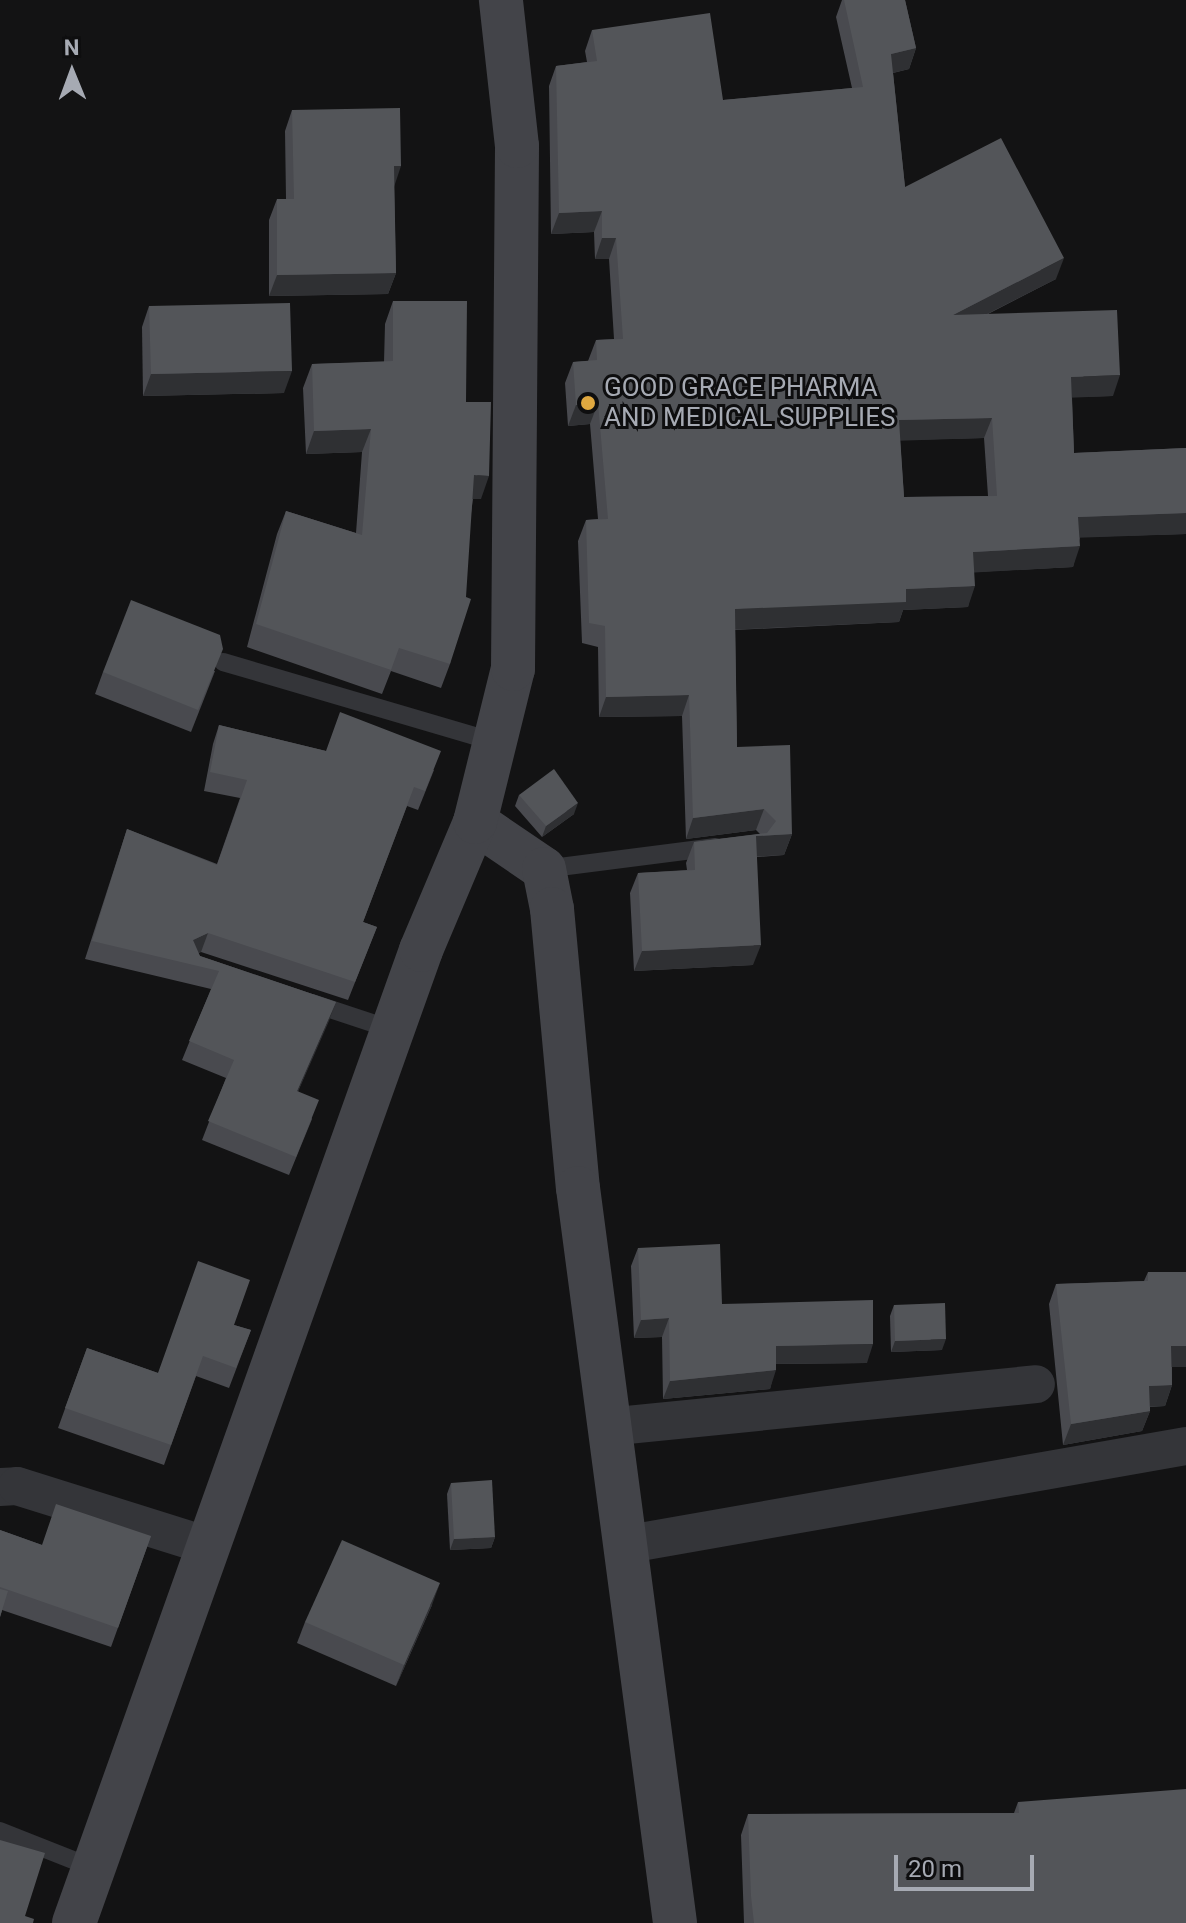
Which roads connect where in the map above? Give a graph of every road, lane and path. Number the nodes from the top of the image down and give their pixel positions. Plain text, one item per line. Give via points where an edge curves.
1 (501, 0) edge
2 (223, 662) edge
3 (495, 742) junction
4 (475, 822) junction
5 (742, 844) edge
6 (544, 869) junction
7 (287, 994) edge
8 (393, 1030) junction
9 (1036, 1384) dead end
10 (607, 1427) junction
11 (1186, 1446) edge
12 (0, 1487) edge
13 (623, 1545) junction
14 (209, 1546) junction
15 (0, 1831) edge
16 (93, 1868) junction
17 (74, 1923) edge
18 (675, 1923) edge

1 - 3 street via 517,146 515,496 513,669
2 - 3 lane
3 - 4 street
4 - 6 street
4 - 8 street
5 - 6 lane
6 - 10 street via 560,966
7 - 8 lane
8 - 14 street
9 - 10 street
10 - 13 street
11 - 13 street
12 - 14 street via 17,1486
13 - 18 street
14 - 16 street
15 - 16 lane
16 - 17 street

